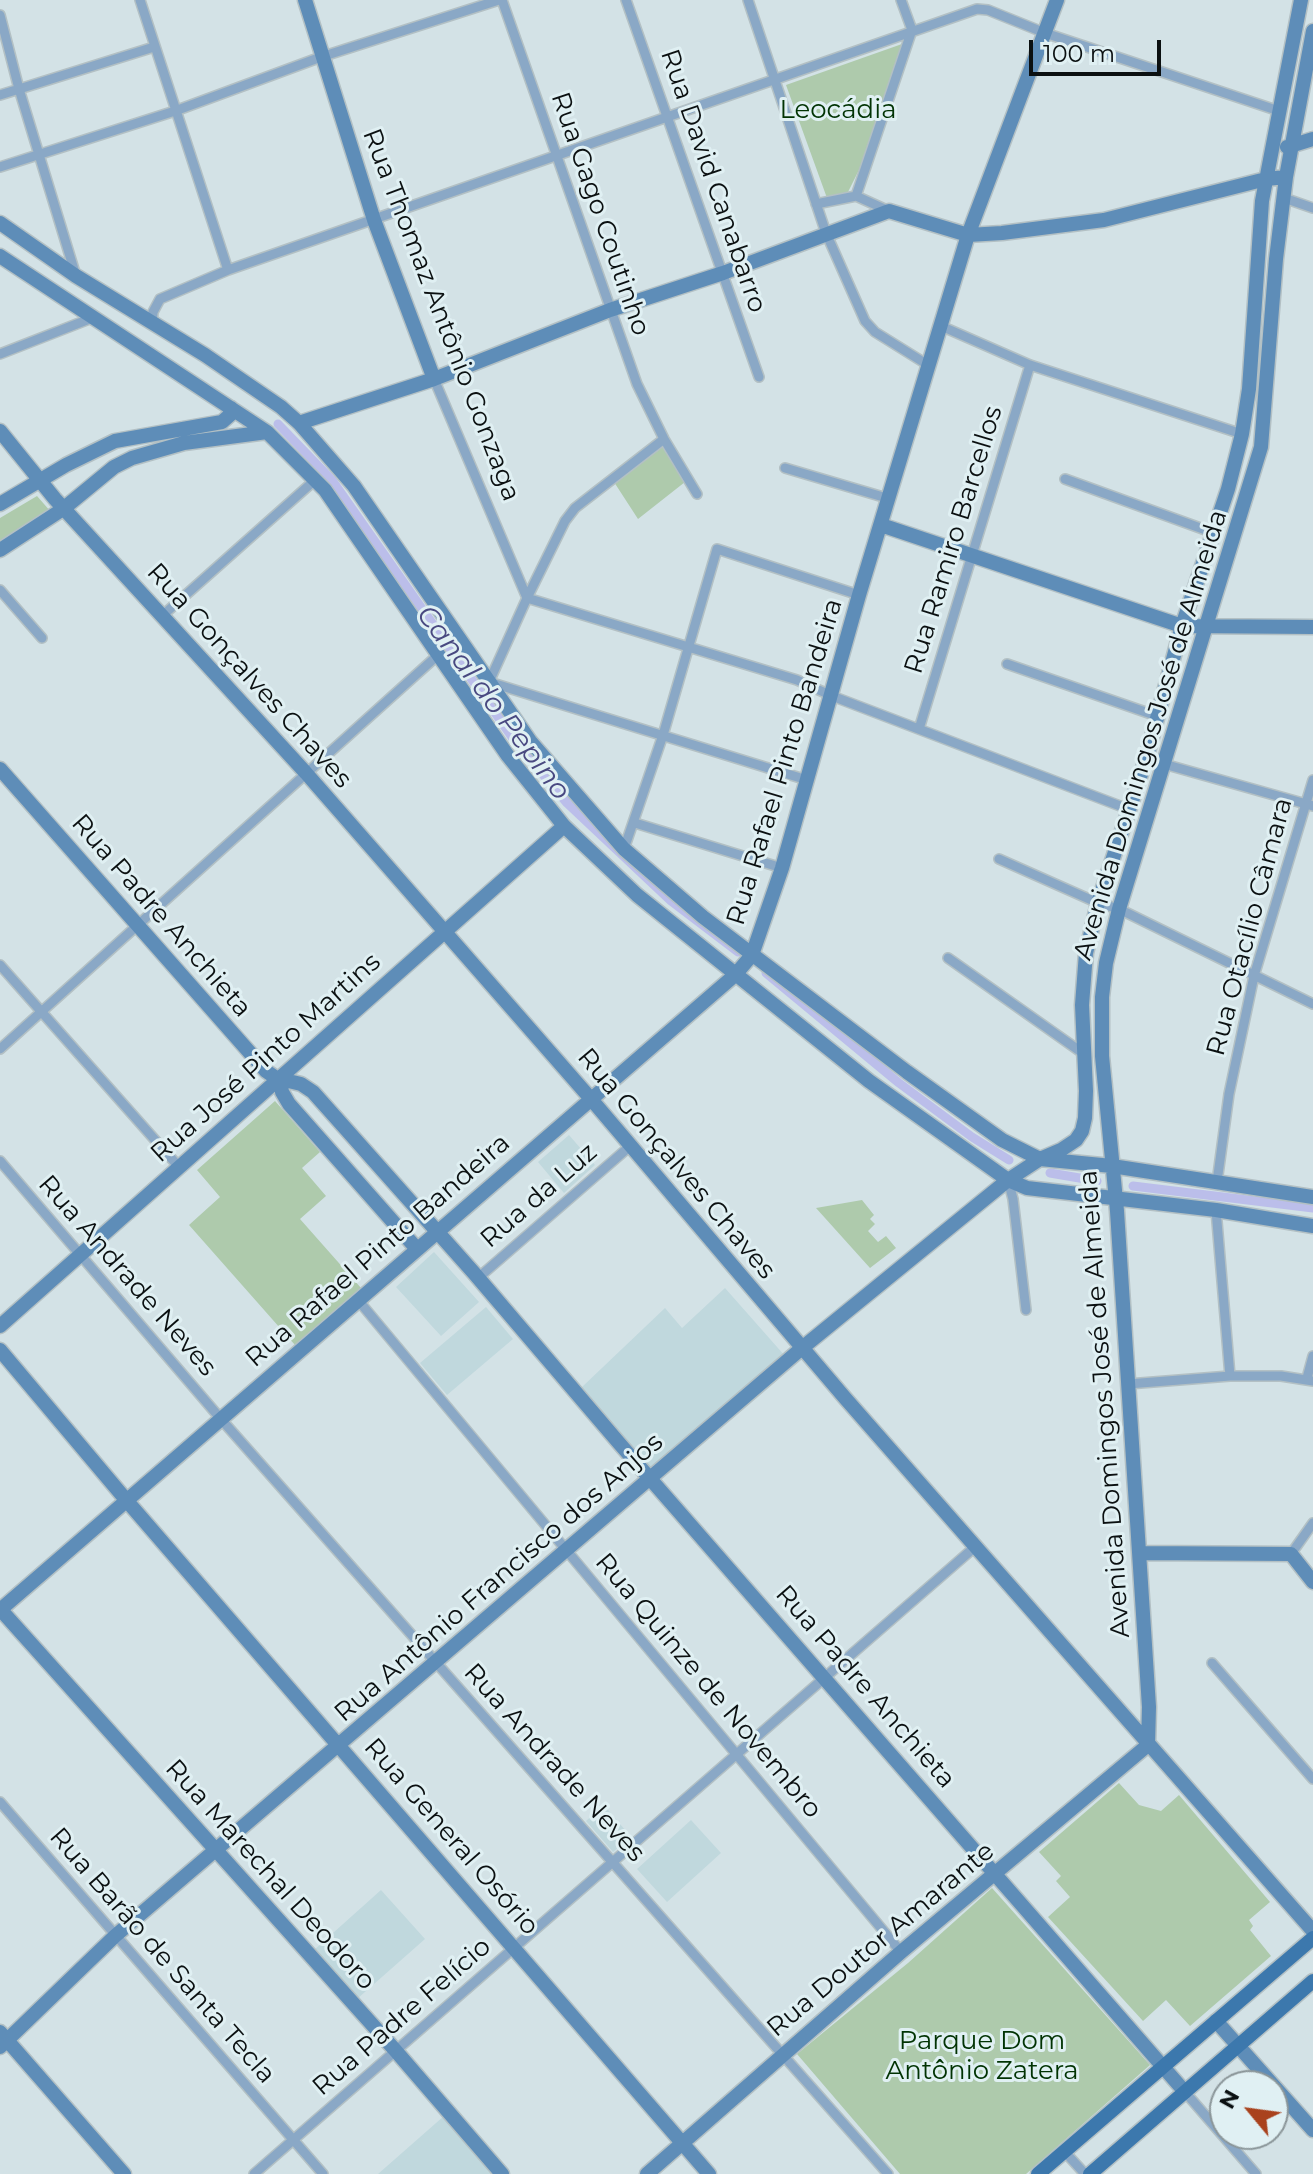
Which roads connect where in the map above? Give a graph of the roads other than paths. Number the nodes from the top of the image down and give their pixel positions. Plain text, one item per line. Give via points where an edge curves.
1 (140, 0) edge
2 (305, 0) edge
3 (500, 0) edge
4 (626, 0) edge
5 (748, 0) edge
6 (901, 0) edge
7 (1057, 0) edge
8 (1301, 0) edge
9 (0, 15) edge
10 (912, 30) junction
11 (1313, 31) edge
12 (1045, 33) junction
13 (154, 47) junction
14 (321, 57) junction
15 (776, 79) junction
16 (19, 89) junction
17 (0, 95) edge
18 (175, 111) junction
19 (1279, 111) junction
20 (668, 117) junction
21 (1313, 139) edge
22 (1292, 146) junction
23 (1271, 152) junction
24 (38, 155) junction
25 (556, 156) junction
26 (0, 167) edge
27 (1286, 177) junction
28 (1266, 179) junction
29 (856, 196) junction
30 (1284, 198) junction
31 (816, 204) junction
32 (1313, 208) edge
33 (889, 211) junction
34 (374, 220) junction
35 (0, 223) edge
36 (826, 233) junction
37 (968, 235) junction
38 (0, 256) edge
39 (228, 270) junction
40 (723, 273) junction
41 (76, 276) junction
42 (610, 310) junction
43 (92, 318) junction
44 (152, 324) junction
45 (941, 326) junction
46 (141, 350) junction
47 (0, 354) edge
48 (928, 365) junction
49 (1030, 365) junction
50 (759, 377) dead end
51 (434, 379) junction
52 (231, 408) junction
53 (299, 423) junction
54 (0, 431) edge
55 (267, 432) junction
56 (1242, 434) junction
57 (664, 439) junction
58 (785, 468) dead end
59 (1065, 479) dead end
60 (315, 480) junction
61 (40, 481) junction
62 (342, 493) junction
63 (697, 494) dead end
64 (890, 499) junction
65 (0, 504) edge
66 (63, 509) junction
67 (881, 525) junction
68 (1214, 533) junction
69 (0, 550) edge
70 (973, 557) junction
71 (0, 590) edge
72 (859, 595) junction
73 (527, 598) junction
74 (162, 616) junction
75 (1182, 626) junction
76 (1206, 626) junction
77 (1313, 627) edge
78 (42, 638) dead end
79 (688, 646) junction
80 (438, 655) junction
81 (1007, 664) dead end
82 (489, 682) junction
83 (832, 696) junction
84 (1157, 716) junction
85 (919, 729) junction
86 (663, 735) junction
87 (528, 742) junction
88 (510, 755) junction
89 (1146, 759) junction
90 (1165, 763) junction
91 (0, 769) edge
92 (306, 773) junction
93 (807, 780) junction
94 (1313, 780) edge
95 (1310, 805) edge
96 (1128, 809) junction
97 (635, 823) junction
98 (564, 826) junction
99 (624, 849) junction
100 (999, 859) dead end
101 (782, 868) junction
102 (1098, 903) junction
103 (1119, 909) junction
104 (137, 925) junction
105 (444, 932) junction
106 (752, 955) junction
107 (948, 958) dead end
108 (0, 965) edge
109 (735, 975) junction
110 (1254, 976) junction
111 (1313, 1004) edge
112 (41, 1011) junction
113 (0, 1049) edge
114 (1084, 1054) junction
115 (287, 1080) junction
116 (308, 1087) junction
117 (591, 1099) junction
118 (289, 1104) junction
119 (629, 1147) junction
120 (1040, 1159) junction
121 (0, 1161) edge
122 (1112, 1166) junction
123 (179, 1167) junction
124 (1008, 1180) junction
125 (1217, 1182) junction
126 (1313, 1197) edge
127 (1116, 1200) junction
128 (1216, 1210) junction
129 (1313, 1226) edge
130 (436, 1233) junction
131 (417, 1249) junction
132 (80, 1255) junction
133 (478, 1278) junction
134 (358, 1300) junction
135 (1026, 1310) dead end
136 (0, 1326) edge
137 (802, 1348) junction
138 (0, 1350) edge
139 (1313, 1356) edge
140 (1230, 1376) junction
141 (1310, 1380) edge
142 (1128, 1384) junction
143 (220, 1418) junction
144 (651, 1479) junction
145 (127, 1501) junction
146 (1313, 1523) edge
147 (976, 1546) junction
148 (566, 1551) junction
149 (1140, 1553) junction
150 (1291, 1554) junction
151 (1313, 1582) edge
152 (0, 1610) edge
153 (1212, 1663) dead end
154 (436, 1664) junction
155 (826, 1678) junction
156 (341, 1745) junction
157 (1148, 1745) junction
158 (737, 1755) junction
159 (1313, 1779) edge
160 (0, 1802) edge
161 (216, 1852) junction
162 (613, 1862) junction
163 (995, 1875) junction
164 (1313, 1931) edge
165 (115, 1936) junction
166 (1313, 1938) edge
167 (515, 1948) junction
168 (901, 1952) junction
169 (1313, 1981) edge
170 (1216, 2021) junction
171 (2, 2040) edge
172 (1240, 2046) junction
173 (395, 2050) junction
174 (782, 2055) junction
175 (1163, 2067) junction
176 (1185, 2092) junction
177 (1313, 2130) edge
178 (293, 2140) junction
179 (683, 2144) junction
180 (1064, 2151) junction
181 (124, 2174) edge
182 (254, 2174) edge
183 (323, 2174) edge
184 (502, 2174) edge
185 (647, 2174) edge
186 (709, 2174) edge
187 (888, 2174) edge
188 (1038, 2174) edge
189 (1088, 2174) edge
190 (1256, 2174) edge

1 - 13 street
2 - 14 street, Rua Thomaz Antônio Gonzaga
3 - 14 street
3 - 25 street, Rua Gago Coutinho
4 - 20 street, Rua David Canabarro
5 - 15 street
6 - 10 street
7 - 12 street, Rua Rafael Pinto Bandeira
8 - 19 street, Avenida Domingos José de Almeida
9 - 16 street
10 - 12 street via 977,9
10 - 15 street
10 - 29 street
11 - 22 street, Avenida Domingos José de Almeida
12 - 19 street
12 - 37 street, Rua Rafael Pinto Bandeira
13 - 16 street
13 - 18 street
14 - 18 street
14 - 34 street, Rua Thomaz Antônio Gonzaga
15 - 20 street
15 - 31 street
16 - 17 street
16 - 24 street
18 - 24 street
18 - 39 street
19 - 23 street, Avenida Domingos José de Almeida
20 - 25 street
20 - 40 street, Rua David Canabarro
21 - 22 street
22 - 23 street
22 - 27 street, Avenida Domingos José de Almeida
23 - 28 street, Avenida Domingos José de Almeida
24 - 26 street
24 - 41 street
25 - 34 street
25 - 42 street, Rua Gago Coutinho
27 - 28 street
27 - 30 street, Avenida Domingos José de Almeida
28 - 37 street via 1104,220
28 - 56 street, Avenida Domingos José de Almeida
29 - 31 street
29 - 33 street
30 - 32 street
30 - 76 street, Avenida Domingos José de Almeida via 1261,447
31 - 36 street
33 - 36 street
33 - 37 street
34 - 39 street
34 - 51 street, Rua Thomaz Antônio Gonzaga
35 - 41 street
36 - 40 street
36 - 48 street via 865,321
37 - 45 street, Rua Rafael Pinto Bandeira
38 - 43 street
39 - 44 street via 160,299
40 - 42 street
40 - 50 street, Rua David Canabarro
41 - 44 street
42 - 51 street
42 - 57 street, Rua Gago Coutinho
43 - 46 street
43 - 47 street
44 - 46 street
44 - 53 street
45 - 48 street, Rua Rafael Pinto Bandeira
45 - 49 street
46 - 52 street
48 - 64 street, Rua Rafael Pinto Bandeira
49 - 56 street
49 - 70 street, Rua Ramiro Barcellos
51 - 53 street
51 - 73 street, Rua Thomaz Antônio Gonzaga
52 - 55 street
52 - 61 street via 222,422 115,441
53 - 62 street
54 - 61 street, Rua Gonçalves Chaves
55 - 60 street
55 - 66 street via 184,443 132,458
56 - 68 street, Avenida Domingos José de Almeida
57 - 63 street, Rua Gago Coutinho
57 - 73 street via 575,508
58 - 64 street
59 - 68 street
60 - 62 street
60 - 74 street
61 - 65 street
61 - 66 street, Rua Gonçalves Chaves
62 - 80 street
62 - 82 street
64 - 67 street, Rua Rafael Pinto Bandeira
66 - 69 street
66 - 74 street, Rua Gonçalves Chaves
67 - 70 street
67 - 72 street, Rua Rafael Pinto Bandeira
68 - 75 street, Avenida Domingos José de Almeida
70 - 75 street
70 - 85 street, Rua Ramiro Barcellos
71 - 78 street
72 - 79 street via 717,549
72 - 83 street, Rua Rafael Pinto Bandeira
73 - 79 street
73 - 82 street
74 - 92 street, Rua Gonçalves Chaves
75 - 76 street
75 - 84 street, Avenida Domingos José de Almeida
76 - 77 street
76 - 90 street, Avenida Domingos José de Almeida
79 - 83 street
79 - 86 street
80 - 88 street
80 - 92 street
81 - 84 street
82 - 86 street
82 - 87 street
83 - 85 street
83 - 93 street, Rua Rafael Pinto Bandeira
84 - 89 street, Avenida Domingos José de Almeida
85 - 96 street
86 - 93 street
86 - 97 street
87 - 88 street
87 - 99 street
88 - 98 street
89 - 90 street
89 - 96 street, Avenida Domingos José de Almeida
90 - 95 street
90 - 103 street, Avenida Domingos José de Almeida
91 - 104 street, Rua Padre Anchieta
92 - 104 street
92 - 105 street, Rua Gonçalves Chaves
93 - 101 street, Rua Rafael Pinto Bandeira
94 - 95 street, Rua Otacílio Câmara
95 - 110 street, Rua Otacílio Câmara
96 - 102 street, Avenida Domingos José de Almeida
97 - 99 street
97 - 101 street
98 - 105 street, Rua José Pinto Martins
98 - 109 street via 637,895
99 - 106 street
100 - 102 street
101 - 106 street, Rua Rafael Pinto Bandeira
102 - 103 street
102 - 114 street, Avenida Domingos José de Almeida via 1083,980
103 - 110 street
103 - 122 street, Avenida Domingos José de Almeida via 1102,997
104 - 112 street
104 - 115 street, Rua Padre Anchieta via 266,1071
105 - 115 street, Rua José Pinto Martins
105 - 117 street, Rua Gonçalves Chaves
106 - 109 street, Rua Rafael Pinto Bandeira
106 - 120 street via 1002,1140
107 - 114 street
108 - 112 street
109 - 117 street, Rua Rafael Pinto Bandeira
109 - 124 street via 869,1081
110 - 111 street
110 - 125 street, Rua Otacílio Câmara
112 - 113 street
112 - 123 street
114 - 120 street, Avenida Domingos José de Almeida via 1082,1131 1076,1140
115 - 116 street
115 - 118 street via 282,1092
115 - 123 street, Rua José Pinto Martins
116 - 118 street via 295,1088
116 - 130 street, Rua Padre Anchieta
117 - 119 street, Rua Gonçalves Chaves
117 - 130 street, Rua Rafael Pinto Bandeira
118 - 131 street
119 - 133 street, Rua da Luz
119 - 137 street, Rua Gonçalves Chaves
120 - 122 street
120 - 124 street, Rua Antônio Francisco dos Anjos
121 - 132 street, Rua Andrade Neves
122 - 125 street
122 - 127 street, Avenida Domingos José de Almeida
123 - 132 street, Rua José Pinto Martins
124 - 127 street via 1027,1188
124 - 135 street
124 - 137 street, Rua Antônio Francisco dos Anjos
125 - 126 street
127 - 128 street
127 - 142 street, Avenida Domingos José de Almeida
128 - 129 street
128 - 140 street
130 - 131 street, Rua Rafael Pinto Bandeira
130 - 133 street, Rua Padre Anchieta
131 - 134 street, Rua Rafael Pinto Bandeira
132 - 136 street, Rua José Pinto Martins
132 - 143 street, Rua Andrade Neves
133 - 144 street, Rua Padre Anchieta
134 - 143 street, Rua Rafael Pinto Bandeira
134 - 148 street, Rua Quinze de Novembro
137 - 144 street, Rua Antônio Francisco dos Anjos
137 - 147 street, Rua Gonçalves Chaves
138 - 145 street, Rua General Osório
139 - 141 street
140 - 141 street
140 - 142 street
142 - 149 street, Avenida Domingos José de Almeida
143 - 145 street, Rua Rafael Pinto Bandeira
143 - 154 street, Rua Andrade Neves
144 - 148 street, Rua Antônio Francisco dos Anjos
144 - 155 street, Rua Padre Anchieta
145 - 152 street, Rua Rafael Pinto Bandeira
145 - 156 street, Rua General Osório
146 - 150 street
147 - 155 street, Rua Padre Felício
147 - 157 street, Rua Gonçalves Chaves
148 - 154 street, Rua Antônio Francisco dos Anjos
148 - 158 street, Rua Quinze de Novembro
149 - 150 street
149 - 157 street, Avenida Domingos José de Almeida
150 - 151 street
152 - 161 street, Rua Marechal Deodoro
153 - 159 street
154 - 156 street, Rua Antônio Francisco dos Anjos
154 - 162 street, Rua Andrade Neves
155 - 158 street, Rua Padre Felício
155 - 163 street, Rua Padre Anchieta
156 - 161 street, Rua Antônio Francisco dos Anjos
156 - 167 street, Rua General Osório
157 - 163 street, Rua Doutor Amarante
157 - 164 street, Rua Gonçalves Chaves
158 - 162 street, Rua Padre Felício
158 - 168 street, Rua Quinze de Novembro
160 - 165 street, Rua Barão de Santa Tecla
161 - 165 street, Rua Antônio Francisco dos Anjos
161 - 173 street, Rua Marechal Deodoro
162 - 167 street, Rua Padre Felício
162 - 174 street, Rua Andrade Neves
163 - 168 street, Rua Doutor Amarante
163 - 175 street, Rua Padre Anchieta
165 - 171 street, Rua Antônio Francisco dos Anjos
165 - 178 street, Rua Barão de Santa Tecla
166 - 170 main road
167 - 173 street, Rua Padre Felício
167 - 179 street, Rua General Osório
168 - 174 street, Rua Doutor Amarante
169 - 172 main road
170 - 172 street
170 - 175 main road
171 - 181 street
172 - 176 main road
172 - 177 street
173 - 178 street, Rua Padre Felício
173 - 184 street, Rua Marechal Deodoro
174 - 179 street, Rua Doutor Amarante
174 - 187 street, Rua Andrade Neves
175 - 176 street, Rua Padre Anchieta
175 - 180 main road
176 - 189 main road
176 - 190 street, Rua Padre Anchieta
178 - 182 street, Rua Padre Felício
178 - 183 street, Rua Barão de Santa Tecla
179 - 185 street, Rua Doutor Amarante
179 - 186 street, Rua General Osório
180 - 188 main road
180 - 189 street

